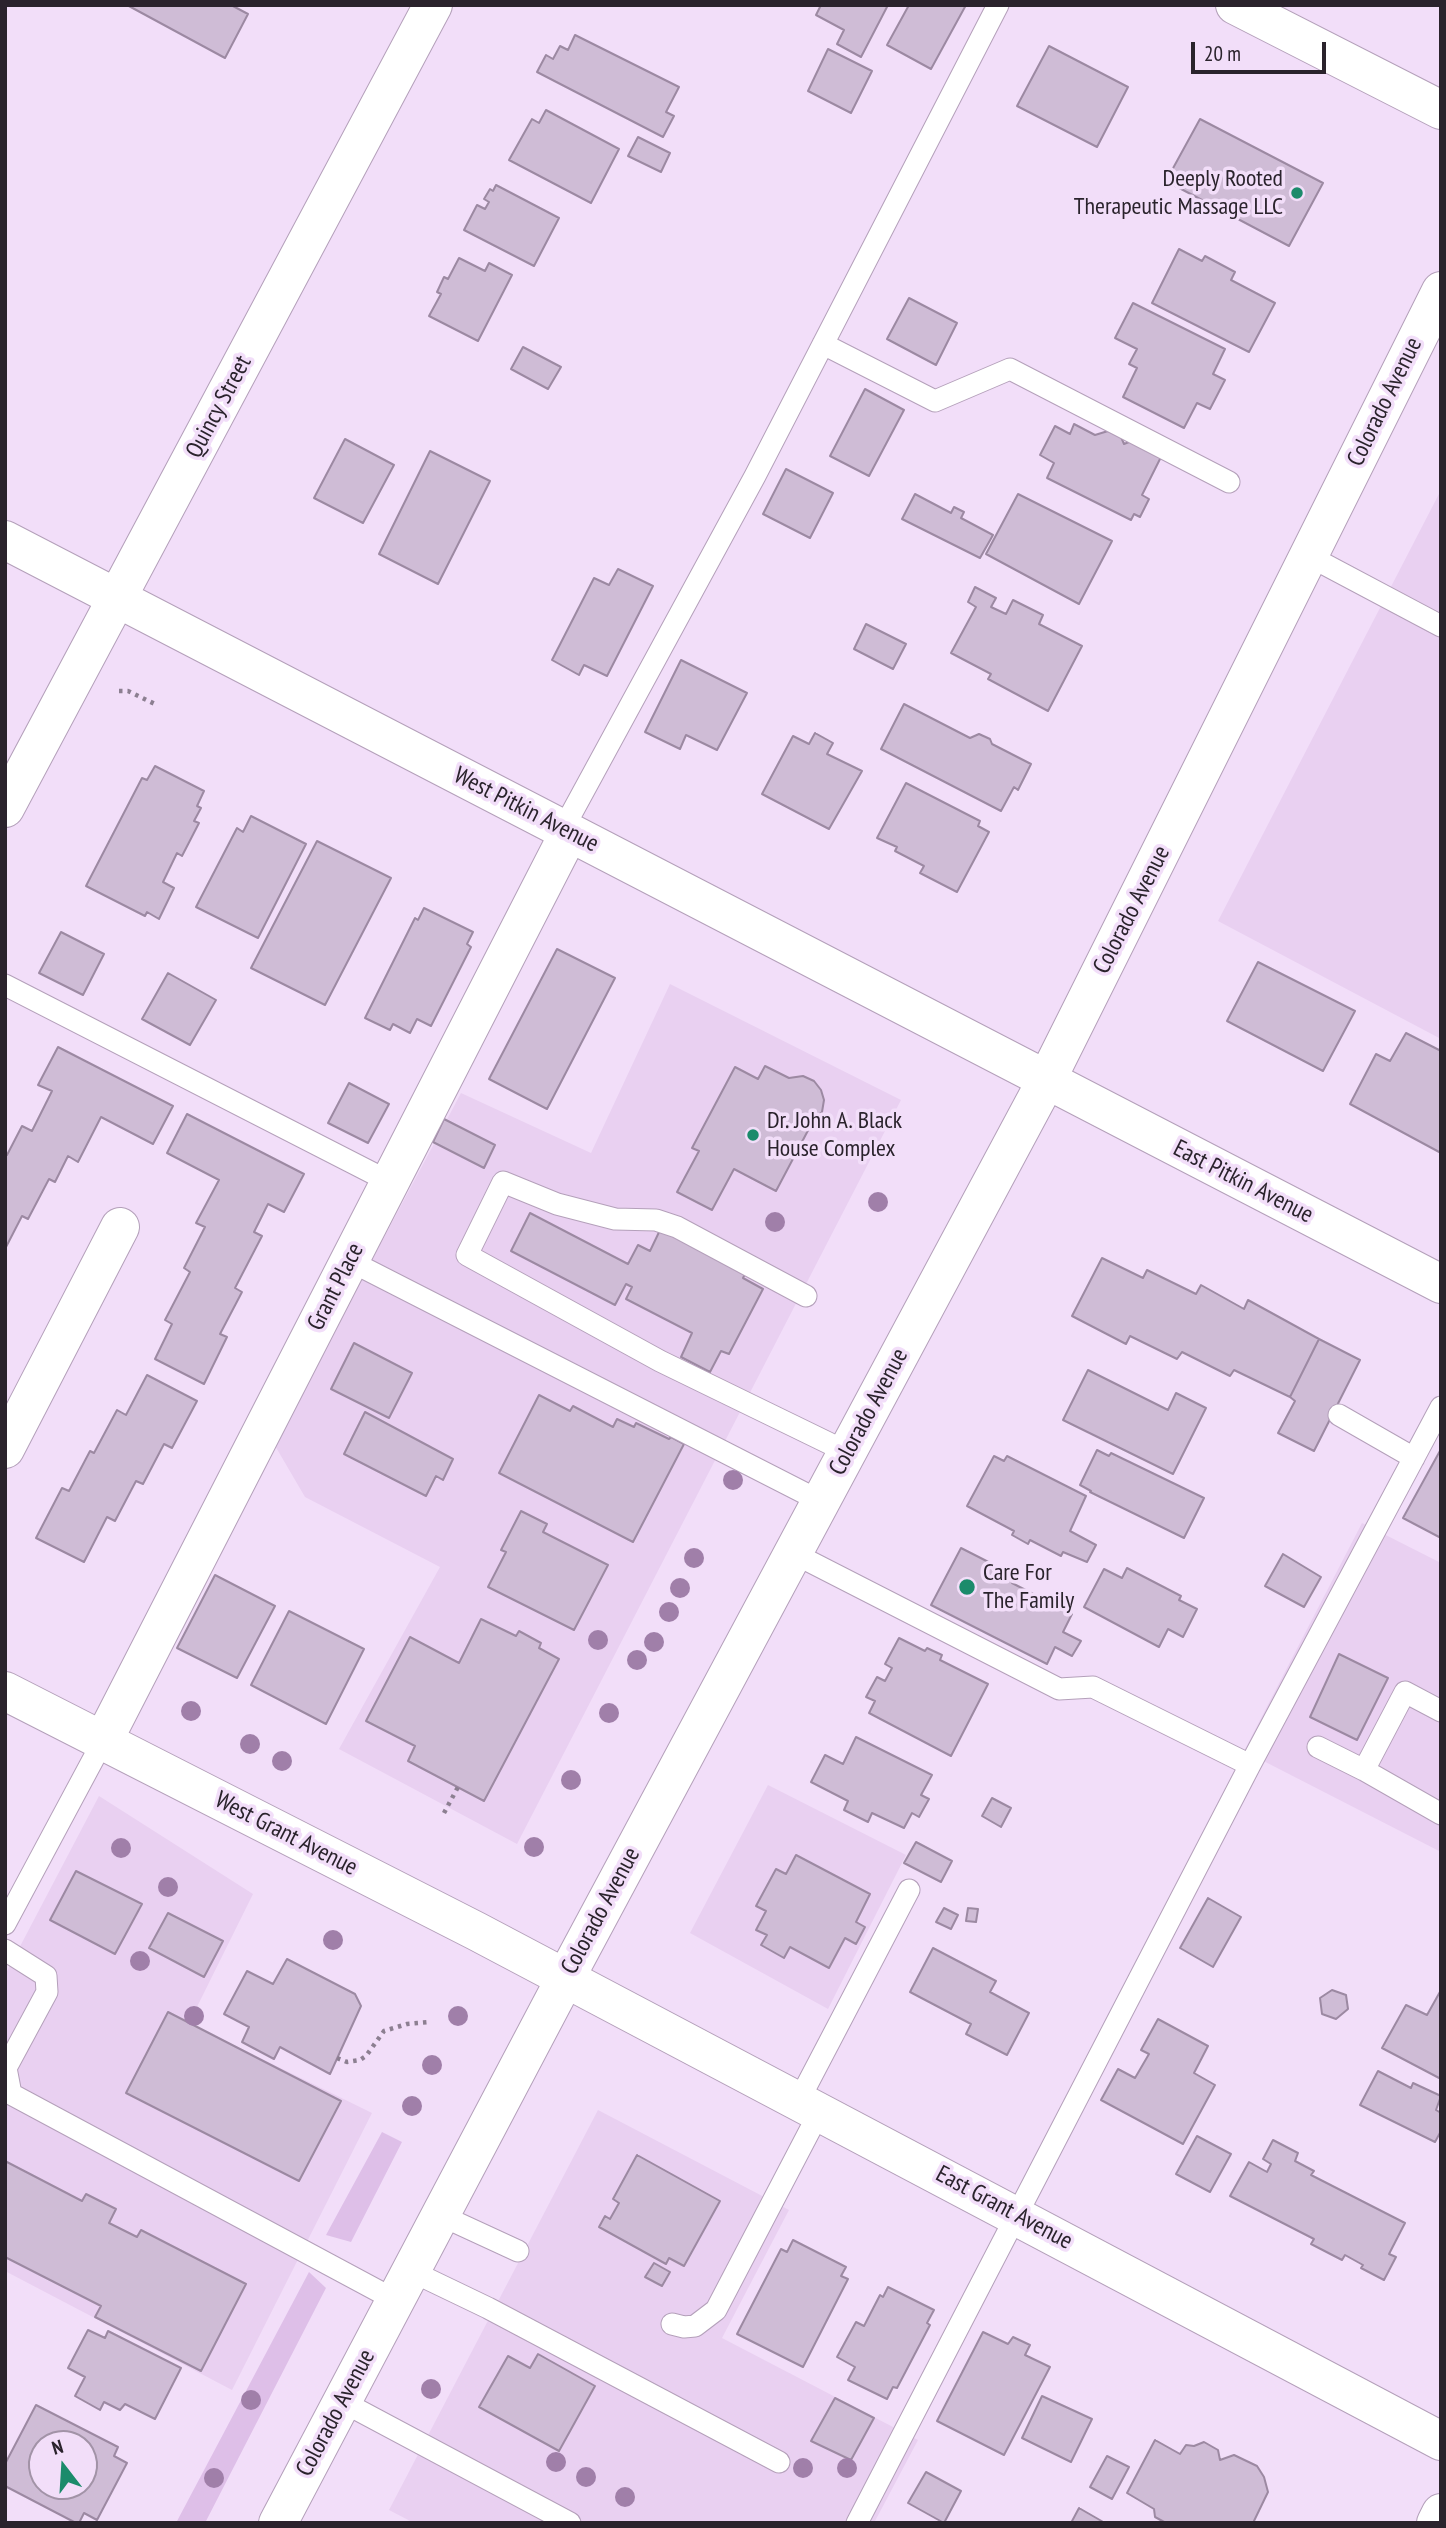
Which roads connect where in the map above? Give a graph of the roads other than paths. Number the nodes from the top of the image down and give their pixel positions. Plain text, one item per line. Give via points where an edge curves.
1 (433, 5) edge
2 (998, 5) edge
3 (1235, 5) edge
4 (1441, 110) edge
5 (1441, 291) edge
6 (823, 344) junction
7 (1229, 482) dead end
8 (5, 540) edge
9 (1309, 556) junction
10 (117, 598) junction
11 (1441, 626) edge
12 (5, 808) edge
13 (566, 831) junction
14 (5, 985) edge
15 (1046, 1081) junction
16 (390, 1182) junction
17 (120, 1227) dead end
18 (349, 1261) junction
19 (1441, 1283) edge
20 (806, 1296) dead end
21 (1441, 1407) edge
22 (1339, 1415) dead end
23 (5, 1449) edge
24 (847, 1452) junction
25 (1414, 1458) junction
26 (820, 1501) junction
27 (793, 1553) junction
28 (5, 1691) edge
29 (1441, 1712) edge
30 (103, 1741) junction
31 (1318, 1747) dead end
32 (1250, 1765) junction
33 (1364, 1770) junction
34 (1441, 1814) edge
35 (909, 1889) dead end
36 (5, 1924) edge
37 (5, 1950) edge
38 (566, 1977) junction
39 (810, 2106) junction
40 (440, 2215) junction
41 (1018, 2216) junction
42 (518, 2250) dead end
43 (403, 2285) junction
44 (672, 2324) dead end
45 (343, 2402) junction
46 (1441, 2441) edge
47 (779, 2462) dead end
48 (1441, 2513) edge
49 (278, 2523) edge
50 (570, 2523) edge
51 (857, 2523) edge
52 (1436, 2523) edge

1 - 10 street, Quincy Street
2 - 6 lane
3 - 4 street
5 - 9 street, Colorado Avenue
6 - 7 lane via 934,401 1010,369
6 - 13 lane
8 - 10 street, West Pitkin Avenue
9 - 11 lane
9 - 15 street, Colorado Avenue
10 - 12 street, Quincy Street
10 - 13 street, West Pitkin Avenue
13 - 15 street, West Pitkin Avenue
13 - 16 street, Grant Place
14 - 16 lane
15 - 19 street, East Pitkin Avenue
15 - 24 street, Colorado Avenue
16 - 18 street, Grant Place
17 - 23 street
18 - 26 lane
18 - 30 street, Grant Place
20 - 24 lane via 677,1227 656,1220 615,1219 557,1204 503,1182 467,1255 660,1361
21 - 25 lane
22 - 25 lane
24 - 26 street, Colorado Avenue
25 - 32 lane
26 - 27 street, Colorado Avenue
27 - 32 lane via 1059,1689 1093,1687
27 - 38 street, Colorado Avenue
28 - 30 street, West Grant Avenue
29 - 33 lane via 1405,1692
30 - 36 lane
30 - 38 street, West Grant Avenue
31 - 33 lane
32 - 41 lane
33 - 34 lane
35 - 39 lane
37 - 43 lane via 46,1976 47,1992 6,2068 11,2094
38 - 39 street, East Grant Avenue
38 - 40 street, Colorado Avenue
39 - 41 street, East Grant Avenue
39 - 44 lane via 716,2310 695,2326
40 - 42 lane
40 - 43 street, Colorado Avenue
41 - 46 street, East Grant Avenue
41 - 51 lane
43 - 45 street, Colorado Avenue
43 - 47 lane via 488,2308
45 - 49 street, Colorado Avenue
45 - 50 lane
48 - 52 street

